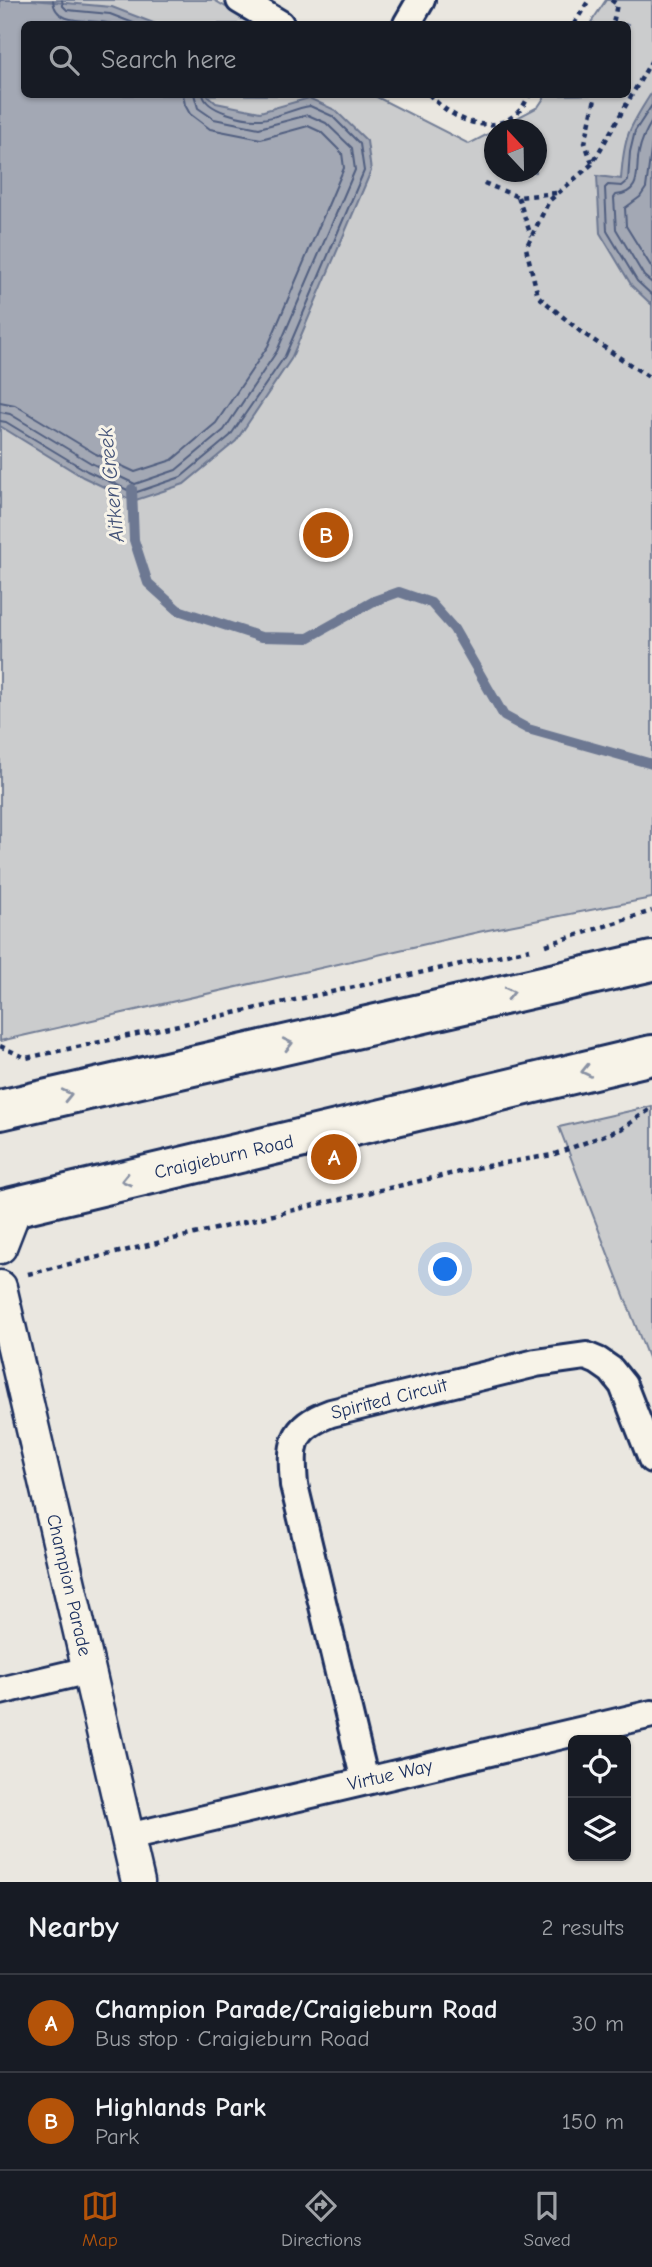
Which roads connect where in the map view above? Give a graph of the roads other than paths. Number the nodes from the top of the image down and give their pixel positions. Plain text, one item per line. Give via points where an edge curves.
1 (240, 0) edge
2 (421, 0) edge
3 (275, 21) edge
4 (409, 21) edge
5 (649, 961) edge
6 (652, 1055) edge
7 (0, 1110) edge
8 (8, 1208) edge
9 (0, 1247) edge
10 (11, 1281) edge
11 (652, 1458) edge
12 (89, 1670) junction
13 (0, 1691) edge
14 (652, 1714) edge
15 (365, 1781) junction
16 (128, 1837) junction
17 (138, 1882) edge

1 - 3 street
2 - 4 street
7 -> 5 main road
6 -> 8 main road, Craigieburn Road
8 - 9 street
10 - 12 street, Champion Parade
11 - 15 street, Spirited Circuit via 623,1385 611,1370 586,1356 536,1363 331,1413 302,1427 292,1461 294,1485
12 - 13 street
12 - 16 street, Champion Parade
14 - 15 street, Virtue Way
15 - 16 street, Virtue Way
16 - 17 street, Champion Parade

